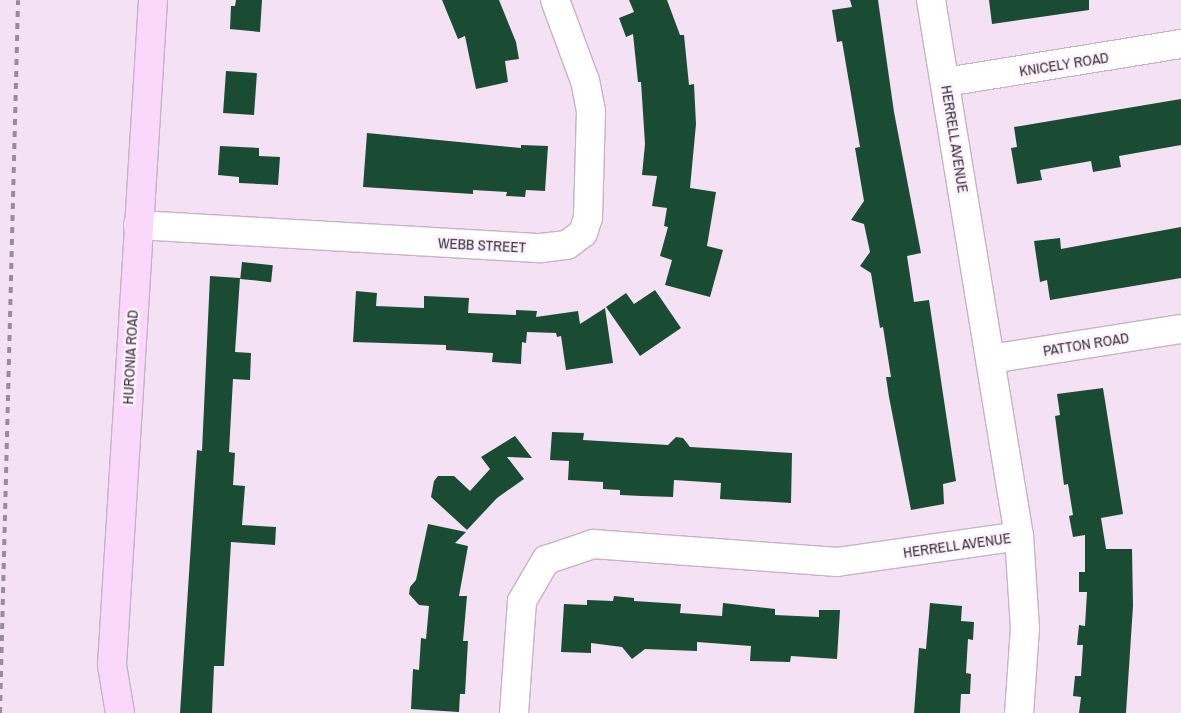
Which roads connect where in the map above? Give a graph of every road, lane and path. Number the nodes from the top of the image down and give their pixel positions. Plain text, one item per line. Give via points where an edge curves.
1 (153, 0) edge
2 (555, 0) edge
3 (931, 0) edge
4 (1181, 44) edge
5 (946, 82) junction
6 (138, 225) junction
7 (1181, 329) edge
8 (991, 360) junction
9 (1019, 536) junction
10 (120, 713) edge
11 (514, 713) edge
12 (1019, 713) edge

1 - 6 main road, HURONIA ROAD
2 - 6 street, WEBB STREET via 585,81 591,111 588,218 583,233 567,245 541,248
3 - 5 street, HERRELL AVENUE
4 - 5 street, KNICELY ROAD
5 - 8 street, HERRELL AVENUE
6 - 10 main road, HURONIA ROAD via 112,665
7 - 8 street, PATTON ROAD
8 - 9 street, HERRELL AVENUE
9 - 11 street, HERRELL AVENUE via 837,562 593,544 546,560 522,601
9 - 12 street via 1025,628

